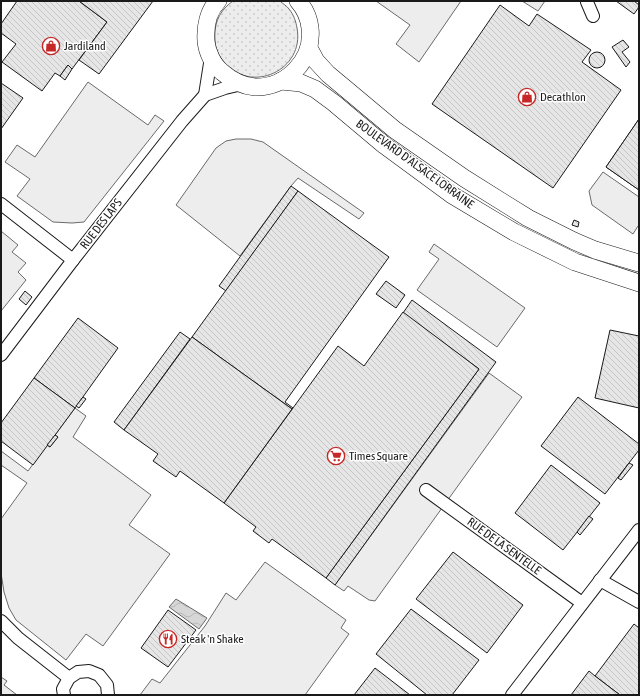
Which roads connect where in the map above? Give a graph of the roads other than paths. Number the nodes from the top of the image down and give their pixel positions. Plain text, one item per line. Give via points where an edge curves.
1 (203, 1) edge
2 (218, 1) edge
3 (587, 1) edge
4 (300, 2) edge
5 (593, 16) dead end
6 (208, 18) junction
7 (309, 48) junction
8 (211, 57) junction
9 (281, 82) junction
10 (242, 84) junction
11 (205, 96) junction
12 (1, 204) edge
13 (73, 260) junction
14 (639, 263) edge
15 (639, 283) edge
16 (1, 355) edge
17 (426, 490) dead end
18 (639, 530) edge
19 (600, 580) junction
20 (639, 602) edge
21 (582, 603) junction
22 (1, 620) edge
23 (69, 678) junction
24 (64, 695) edge
25 (108, 695) edge
26 (512, 695) edge

1 - 6 main road
2 - 6 main road
3 - 5 street
4 - 7 main road via 311,32
6 - 8 main road via 206,44
7 - 9 main road via 303,62 294,73
7 - 14 main road, BOULEVARD D'ALSACE LORRAINE via 316,61 328,74 395,130 464,178 528,218 574,241
8 - 10 main road via 218,69
8 - 11 street
9 - 10 main road via 255,87
9 - 15 main road, BOULEVARD D'ALSACE LORRAINE via 301,83 315,89 384,145 452,195 514,232 575,262
10 - 11 street, RUE DES LAPS
11 - 13 street, RUE DES LAPS via 182,121
12 - 13 street
13 - 16 street, RUE DES LAPS
17 - 21 street, RUE DE LA SENTELLE
18 - 19 street
19 - 20 street
19 - 21 street
21 - 26 street
22 - 23 street via 18,638
23 - 24 street via 63,689
23 - 25 street via 78,672 89,671 99,675 106,685

